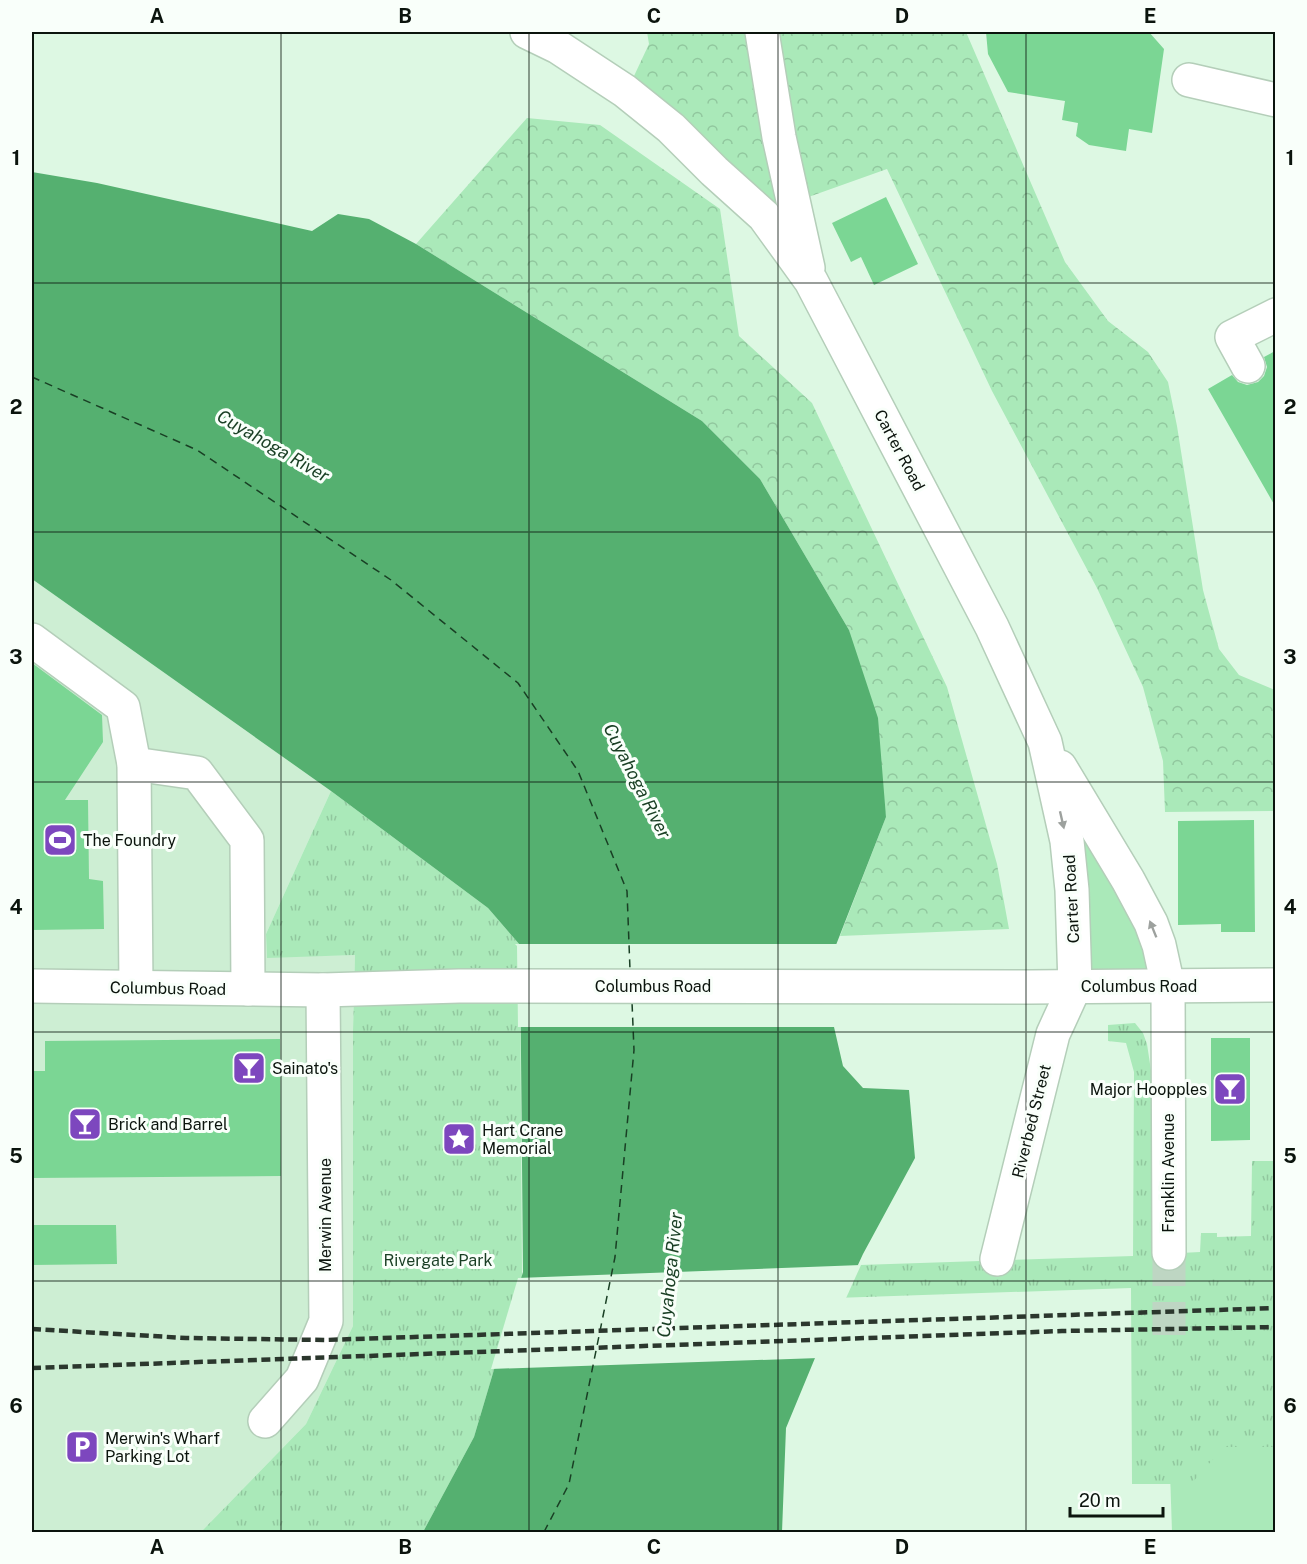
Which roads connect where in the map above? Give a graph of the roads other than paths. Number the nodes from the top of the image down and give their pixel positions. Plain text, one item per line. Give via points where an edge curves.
1 (527, 32) edge
2 (762, 32) edge
3 (1189, 80) dead end
4 (1275, 100) edge
5 (811, 281) junction
6 (1275, 315) edge
7 (1248, 366) dead end
8 (32, 640) edge
9 (1044, 742) junction
10 (134, 764) junction
11 (1275, 985) edge
12 (32, 986) edge
13 (1075, 986) junction
14 (1168, 986) junction
15 (136, 987) junction
16 (248, 989) junction
17 (323, 990) junction
18 (1169, 1253) tunnel mouth
19 (997, 1259) dead end
20 (265, 1421) dead end

1 - 5 street, Carter Road via 558,47 625,91 671,128 764,216
2 - 5 street via 779,137
3 - 4 street
5 - 9 street, Carter Road via 993,627
6 - 7 street via 1233,337
8 - 10 street via 123,707
9 -> 13 street, Carter Road via 1067,841
14 -> 9 street, Franklin Avenue via 1151,923
10 - 15 street
10 - 16 street via 197,773 247,840
11 - 14 street, Columbus Road
12 - 15 street, Columbus Road
13 - 14 street, Columbus Road
13 - 17 street, Columbus Road via 459,986
13 - 19 street, Riverbed Street via 1053,1034
14 - 18 street, Franklin Avenue
15 - 16 street, Columbus Road
16 - 17 street, Columbus Road
17 - 20 street, Merwin Avenue via 326,1321 302,1379

